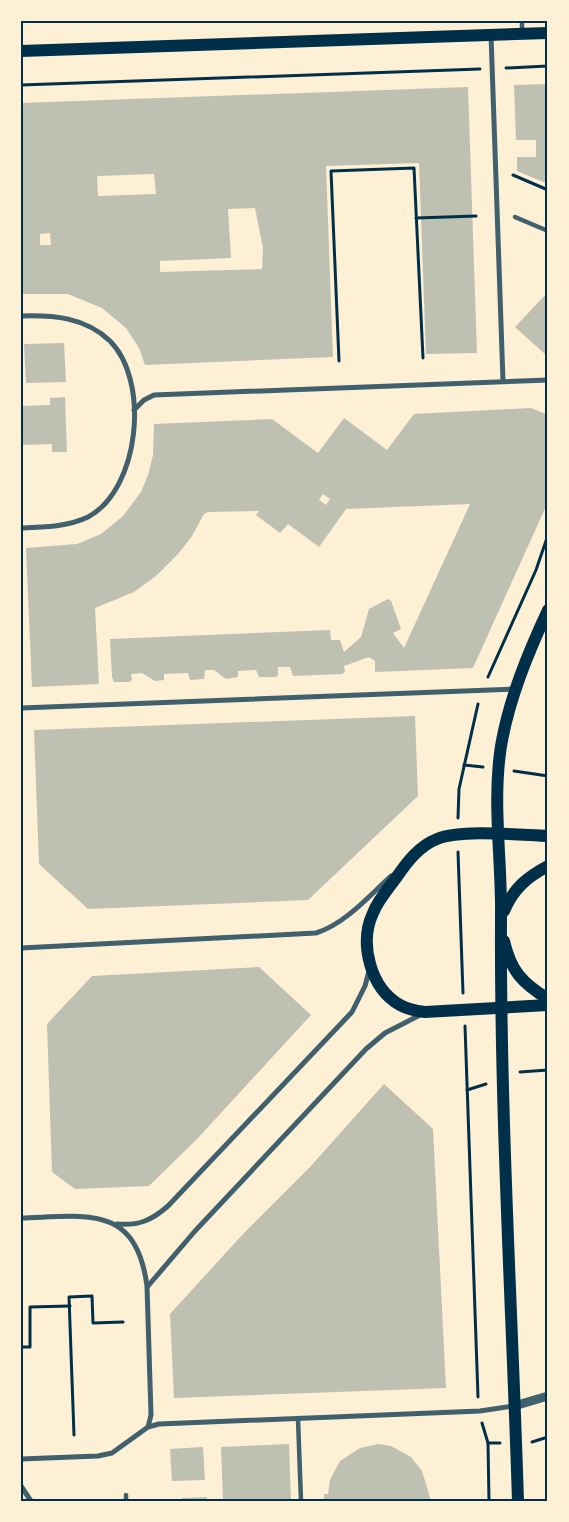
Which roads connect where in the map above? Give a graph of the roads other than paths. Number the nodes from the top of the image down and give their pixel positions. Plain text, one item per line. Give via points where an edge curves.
1 (522, 28) edge
2 (548, 33) edge
3 (491, 35) junction
4 (21, 52) edge
5 (515, 217) dead end
6 (548, 231) edge
7 (21, 316) edge
8 (548, 380) edge
9 (503, 381) junction
10 (134, 410) junction
11 (21, 528) edge
12 (548, 610) edge
13 (516, 689) junction
14 (21, 708) edge
15 (499, 835) junction
16 (548, 836) edge
17 (410, 858) junction
18 (548, 866) edge
19 (502, 918) junction
20 (21, 948) edge
21 (370, 965) junction
22 (548, 999) edge
23 (548, 1005) edge
24 (500, 1009) junction
25 (425, 1012) junction
26 (21, 1218) edge
27 (116, 1224) junction
28 (148, 1286) junction
29 (548, 1396) edge
30 (514, 1406) junction
31 (298, 1418) junction
32 (148, 1427) junction
33 (21, 1459) edge
34 (21, 1486) edge
35 (31, 1501) edge
36 (301, 1501) edge
37 (518, 1501) edge

1 - 2 main road
1 - 3 main road
3 - 4 main road
3 - 9 street
5 - 6 street
7 - 10 street via 76,320 111,342 129,377
8 - 9 street
9 - 10 street via 154,395
10 - 11 street via 131,453 125,473 118,489 105,504 74,523
12 - 13 main road
13 - 14 street
13 - 15 main road via 498,769
15 - 16 main road
15 - 17 main road via 458,835 437,839
15 - 19 main road
17 - 20 street via 339,921 316,933
17 - 21 main road via 372,914 368,931
18 - 19 main road via 520,884 510,897
19 - 22 main road via 505,942 516,974 531,989
19 - 24 main road
21 - 25 main road via 388,995 399,1005
21 - 27 street via 365,986 352,1012 168,1206 139,1224
23 - 24 main road
24 - 25 main road
24 - 30 main road
25 - 28 street via 384,1033 366,1049
26 - 27 street via 85,1216
27 - 28 street via 133,1240 145,1268
28 - 32 street via 151,1416
29 - 30 street
30 - 31 street
30 - 37 main road
31 - 32 street
31 - 36 street
32 - 33 street via 112,1453
34 - 35 street

